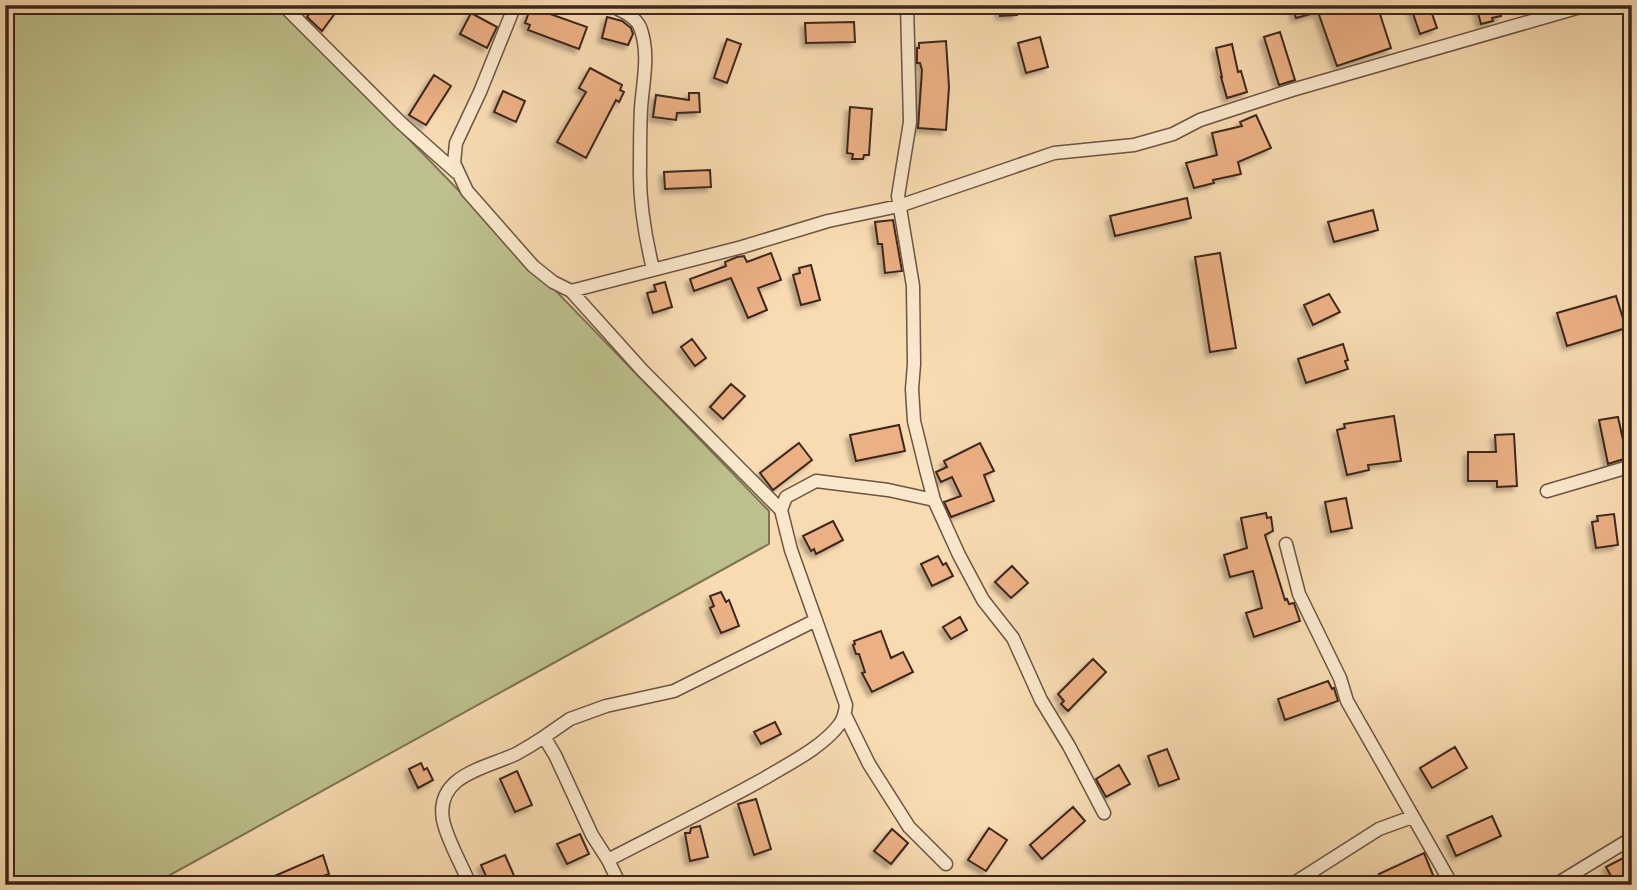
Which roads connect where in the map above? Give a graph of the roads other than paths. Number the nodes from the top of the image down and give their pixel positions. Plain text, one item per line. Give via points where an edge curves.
1 (283, 5) edge
2 (515, 5) edge
3 (610, 5) edge
4 (907, 5) edge
5 (1587, 5) edge
6 (456, 172) junction
7 (899, 206) junction
8 (653, 270) junction
9 (571, 291) junction
10 (1632, 466) edge
11 (1547, 491) dead end
12 (934, 500) junction
13 (781, 510) junction
14 (1286, 544) dead end
15 (816, 620) junction
16 (845, 715) junction
17 (544, 737) junction
18 (1104, 813) dead end
19 (1412, 817) junction
20 (1632, 838) edge
21 (608, 860) junction
22 (946, 864) dead end
23 (470, 885) edge
24 (620, 885) edge
25 (1291, 885) edge
26 (1452, 885) edge
27 (1555, 885) edge

1 - 6 street
2 - 6 street via 456,143
3 - 8 street via 639,23 644,40 639,172 642,226
4 - 7 street via 909,122
5 - 7 street via 1292,90 1200,120 1173,134 1134,145 1054,153
6 - 9 street via 467,191 533,266
7 - 8 street
7 - 12 street via 913,286 914,421
8 - 9 street
9 - 13 street
10 - 11 street
12 - 13 street via 816,481 786,497
12 - 18 street via 983,600 1013,638 1041,700
13 - 15 street
14 - 19 street via 1299,594 1347,701
15 - 16 street via 846,705
15 - 17 street via 674,691 606,706 570,719
16 - 21 street via 823,741 788,764
16 - 22 street via 909,827
17 - 21 street
17 - 23 street via 471,771 449,789 442,804 443,821
19 - 25 street via 1378,829
19 - 26 street
20 - 27 street
21 - 24 street

